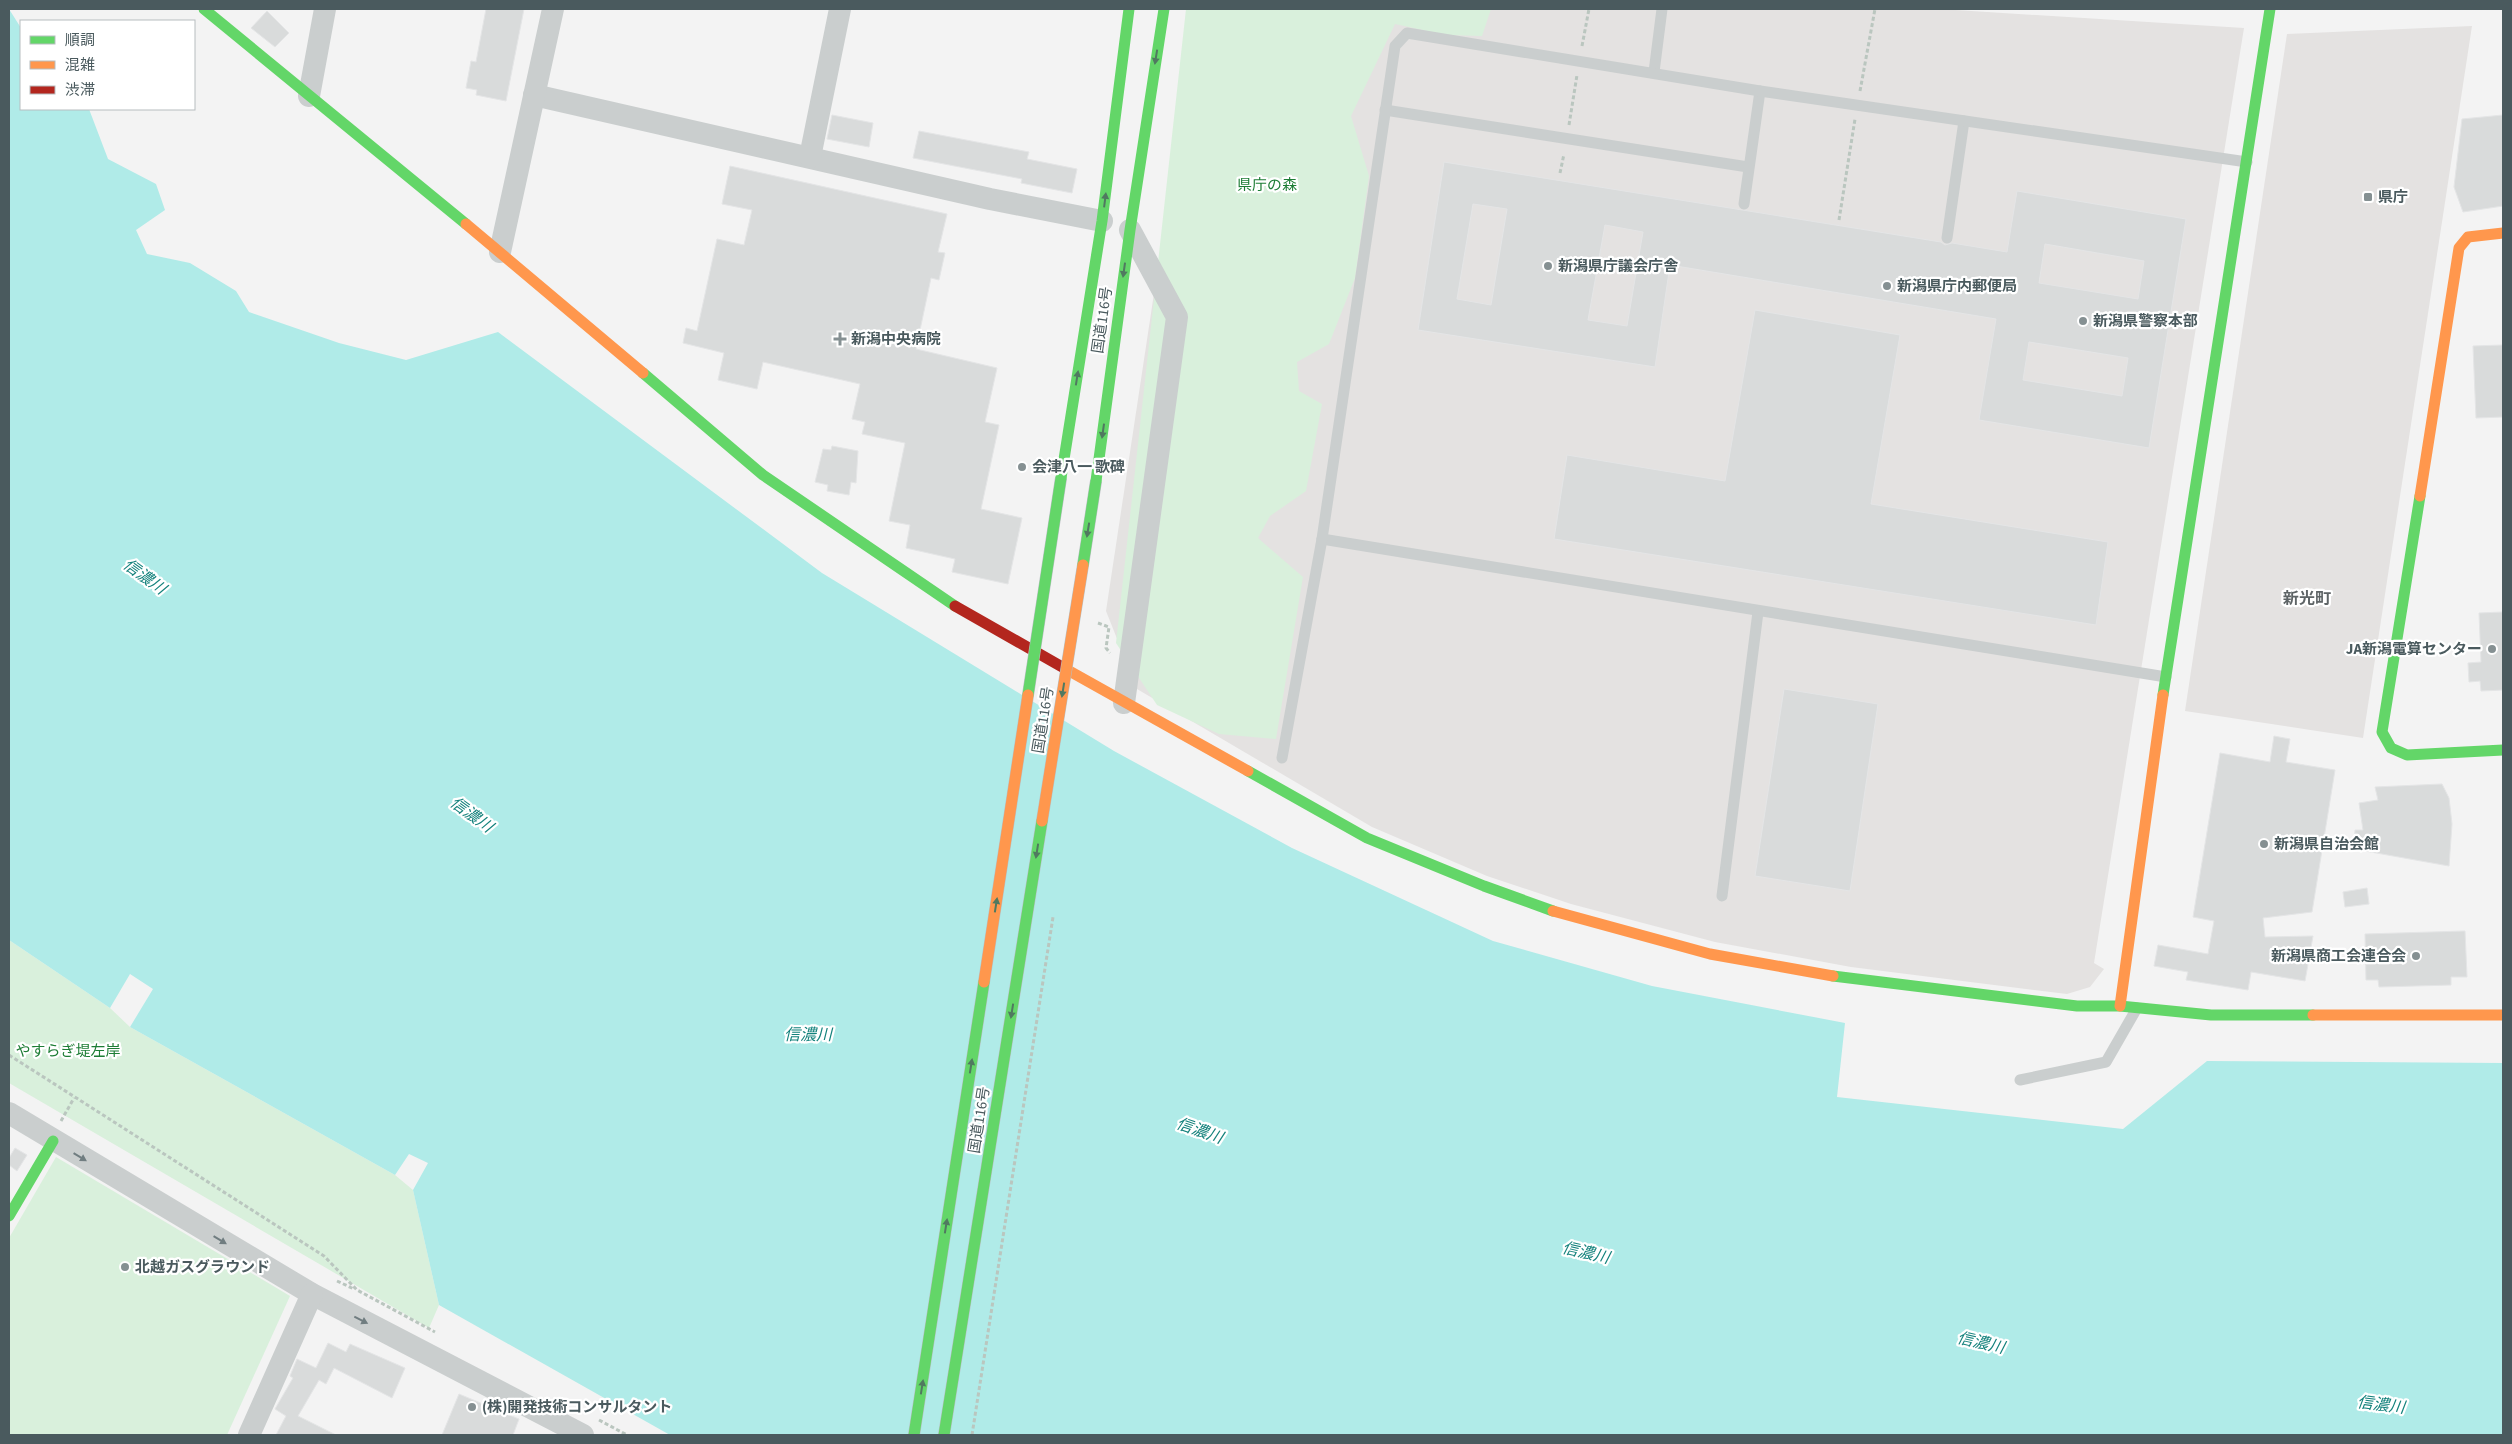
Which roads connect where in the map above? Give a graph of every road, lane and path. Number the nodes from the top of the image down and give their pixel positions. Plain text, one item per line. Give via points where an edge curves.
1 (204, 9) edge
2 (325, 9) edge
3 (553, 9) edge
4 (840, 9) edge
5 (1129, 9) edge
6 (1164, 9) edge
7 (1589, 9) edge
8 (1662, 9) edge
9 (2270, 9) edge
10 (1580, 60) junction
11 (1654, 72) junction
12 (1760, 91) junction
13 (534, 95) junction
14 (309, 96) junction
15 (1385, 110) junction
16 (1964, 121) junction
17 (1566, 139) junction
18 (810, 157) junction
19 (2248, 162) junction
20 (1748, 167) junction
21 (1560, 173) dead end
22 (1744, 204) dead end
23 (1102, 220) junction
24 (1130, 230) junction
25 (2503, 233) edge
26 (1947, 238) dead end
27 (500, 252) junction
28 (1322, 539) junction
29 (1758, 612) junction
30 (2166, 677) junction
31 (1124, 703) junction
32 (2503, 750) edge
33 (1282, 758) dead end
34 (1722, 896) dead end
35 (2120, 1006) junction
36 (2136, 1008) junction
37 (2503, 1015) edge
38 (9, 1055) edge
39 (2020, 1080) dead end
40 (9, 1113) edge
41 (53, 1141) junction
42 (9, 1216) edge
43 (312, 1294) junction
44 (443, 1336) dead end
45 (589, 1426) edge
46 (250, 1435) edge
47 (627, 1435) edge
48 (914, 1435) edge
49 (944, 1435) edge

1 - 14 main road
2 - 14 street
3 - 13 street
4 - 18 street
23 -> 5 main road, 国道116号
6 -> 24 main road, 国道116号
7 - 10 path
8 - 11 lane
9 - 19 main road
10 - 11 lane
10 - 15 lane via 1407,33 1395,46
10 - 17 path
11 - 12 lane
12 - 16 lane
12 - 20 lane
13 - 18 street
13 - 27 street
14 - 27 main road
15 - 17 lane
15 - 28 lane
16 - 19 lane
16 - 26 lane
17 - 20 lane
17 - 21 path
18 - 23 street via 990,199
19 - 30 main road
20 - 22 lane
48 -> 23 main road, 国道116号, bridge
24 - 31 street via 1177,317
24 -> 49 main road, 国道116号, bridge via 1096,481
25 - 32 main road via 2468,237 2459,248 2382,732 2391,748 2408,755
27 - 31 main road via 763,475 954,605
28 - 29 lane
28 - 33 lane
29 - 30 lane
29 - 34 lane
30 - 35 main road
31 - 35 main road via 1367,838 1566,916 1710,954 1847,980 2077,1006
35 - 36 main road
36 - 37 main road via 2211,1015
36 - 39 lane via 2106,1062
38 - 44 path via 324,1256 357,1290
40 - 41 street
41 - 42 main road
41 -> 43 street
43 -> 45 street
43 - 46 street
45 - 47 path

